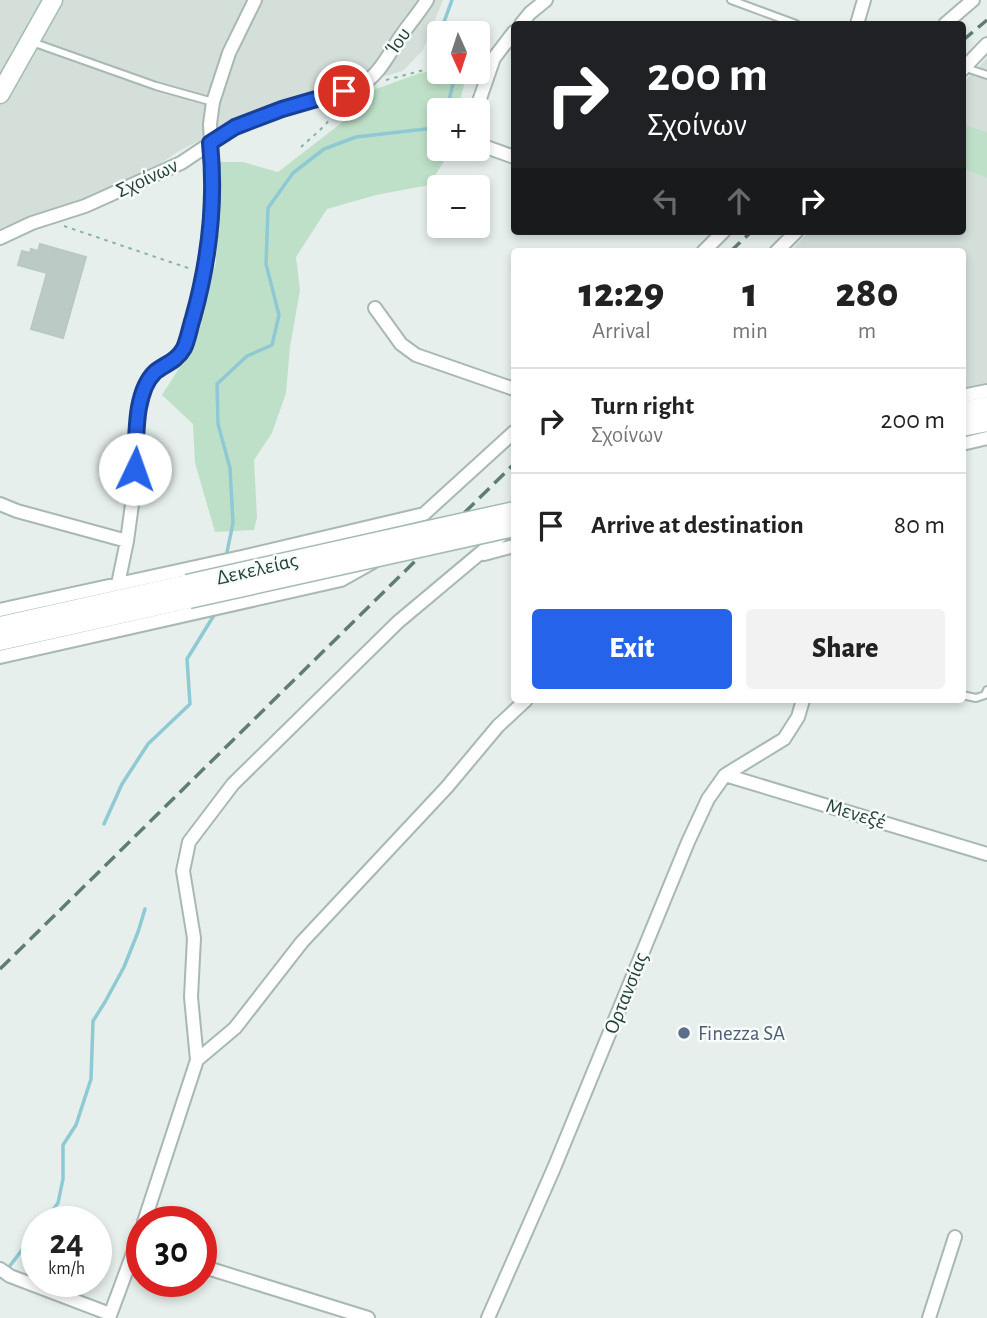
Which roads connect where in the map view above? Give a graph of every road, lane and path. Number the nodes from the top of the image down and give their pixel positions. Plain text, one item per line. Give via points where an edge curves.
1 (53, 0) edge
2 (255, 0) edge
3 (427, 0) edge
4 (546, 0) edge
5 (731, 0) edge
6 (864, 0) edge
7 (973, 0) edge
8 (523, 21) edge
9 (788, 21) edge
10 (858, 21) edge
11 (948, 21) edge
12 (511, 36) edge
13 (30, 41) junction
14 (987, 44) edge
15 (966, 66) edge
16 (427, 69) edge
17 (966, 69) edge
18 (987, 75) edge
19 (368, 82) junction
20 (344, 91) junction
21 (0, 94) edge
22 (480, 98) edge
23 (213, 102) junction
24 (210, 143) junction
25 (301, 147) dead end
26 (490, 148) edge
27 (511, 156) edge
28 (47, 218) junction
29 (720, 235) edge
30 (793, 235) edge
31 (0, 238) edge
32 (707, 248) edge
33 (780, 248) edge
34 (204, 273) junction
35 (376, 308) dead end
36 (511, 388) edge
37 (987, 390) edge
38 (966, 395) edge
39 (987, 406) edge
40 (966, 410) edge
41 (987, 422) edge
42 (966, 426) edge
43 (511, 435) edge
44 (987, 438) edge
45 (966, 443) edge
46 (0, 504) edge
47 (511, 512) edge
48 (424, 514) junction
49 (511, 527) edge
50 (362, 529) junction
51 (511, 529) edge
52 (127, 541) junction
53 (511, 547) edge
54 (384, 553) junction
55 (480, 555) junction
56 (118, 584) junction
57 (190, 599) junction
58 (0, 610) edge
59 (0, 626) edge
60 (0, 641) edge
61 (0, 657) edge
62 (987, 690) edge
63 (966, 696) edge
64 (523, 703) edge
65 (802, 703) edge
66 (725, 775) junction
67 (987, 854) edge
68 (197, 1060) junction
69 (149, 1206) edge
70 (955, 1237) dead end
71 (0, 1269) edge
72 (217, 1271) edge
73 (126, 1277) edge
74 (110, 1316) edge
75 (369, 1318) edge
76 (488, 1318) edge
77 (929, 1318) edge

1 - 13 main road
2 - 23 street via 229,53
3 - 19 street, Ίου
4 - 8 street
5 - 9 lane
6 - 10 street
7 - 11 street
12 - 22 street via 494,58
13 - 21 main road
13 - 23 lane
14 - 15 street
16 - 19 path
17 - 18 lane
19 - 20 street, Σχοίνων
20 - 24 street, Σχοίνων via 271,113
20 - 25 path via 336,112
23 - 24 street
24 - 28 street, Σχοίνων via 181,163
24 - 34 street via 211,227
26 - 27 street
28 - 31 street, Σχοίνων
28 - 34 path
29 - 32 street
30 - 33 street
34 - 52 street via 184,349 147,383 138,414
35 - 36 street via 401,344 416,355
37 - 38 street
39 - 40 main road
41 - 42 main road
43 - 48 street
44 - 45 street
46 - 52 street
47 - 57 main road, Δεκελείας, bridge
48 - 50 street
48 - 54 street
49 - 57 main road, Δεκελείας, bridge
50 - 54 street
50 - 56 street
51 - 55 street
52 - 56 street
53 - 55 street
54 - 57 street via 341,580 239,604
55 - 68 street via 398,622 233,784 189,842 183,871 194,938 191,997
56 - 58 street
57 - 59 main road, Δεκελείας
57 - 60 main road, Δεκελείας
57 - 61 street
62 - 63 lane via 976,698
64 - 68 street via 302,942 235,1028
65 - 66 street, Ορτανσίας via 784,739
66 - 67 street, Μενεξέ
66 - 76 street, Ορτανσίας via 688,842
68 - 69 street
70 - 77 street
71 - 74 street
72 - 75 street
73 - 74 street

